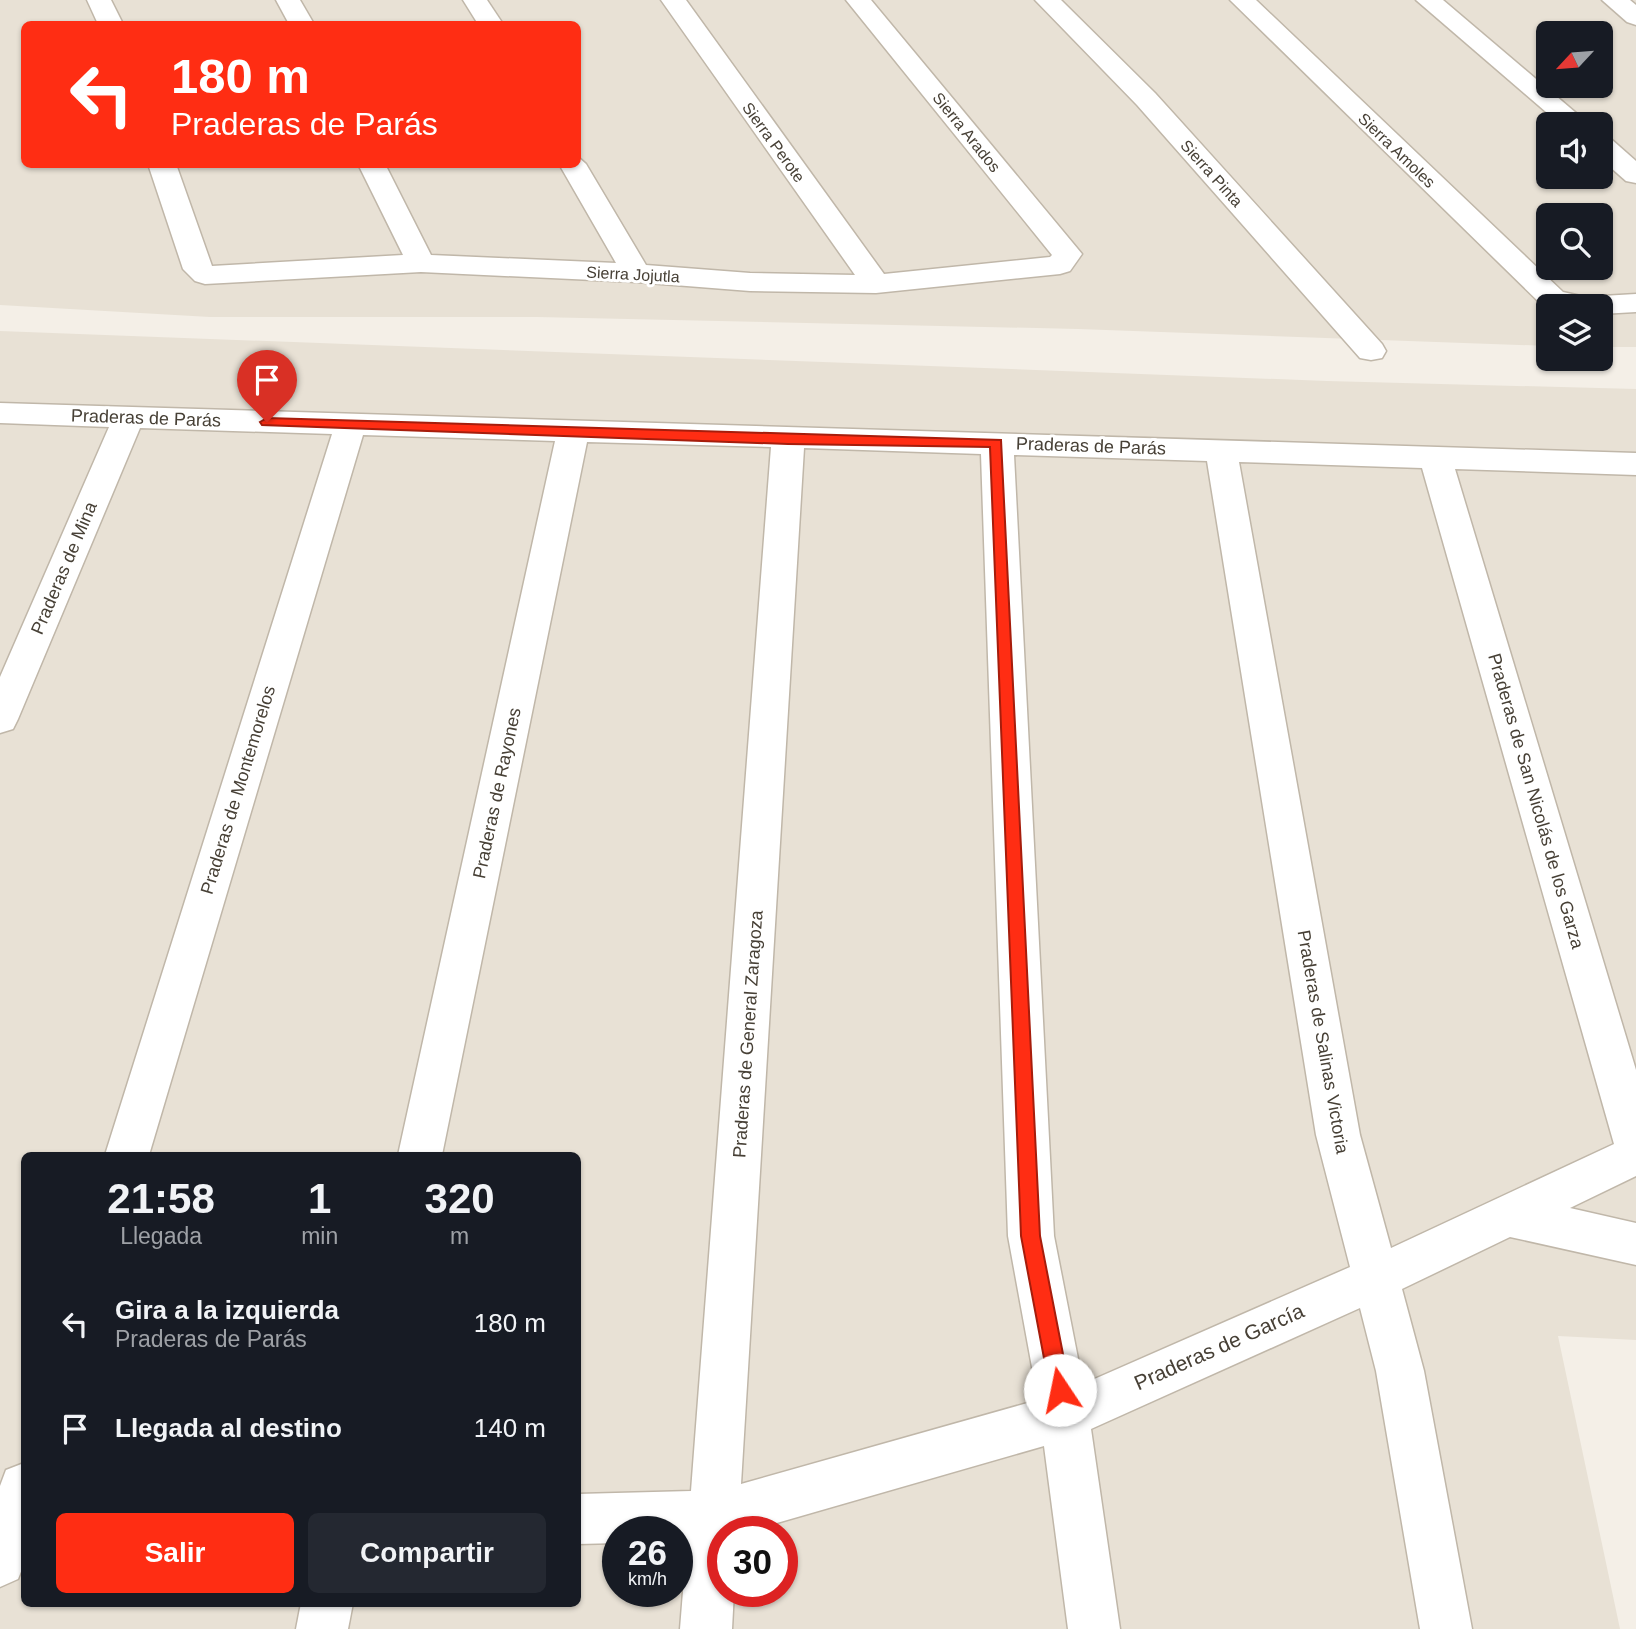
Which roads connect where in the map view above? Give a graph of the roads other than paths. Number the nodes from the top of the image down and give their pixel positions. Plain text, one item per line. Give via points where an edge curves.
1 (99, 0) edge
2 (288, 0) edge
3 (475, 0) edge
4 (673, 0) edge
5 (858, 0) edge
6 (1047, 0) edge
7 (1242, 0) edge
8 (1427, 0) edge
9 (1614, 0) edge
10 (1636, 17) edge
11 (109, 21) edge
12 (299, 21) edge
13 (488, 21) edge
14 (1562, 112) edge
15 (1613, 155) edge
16 (163, 168) edge
17 (373, 168) edge
18 (574, 168) edge
19 (1636, 175) edge
20 (421, 263) junction
21 (1060, 265) joint
22 (636, 273) junction
23 (876, 284) junction
24 (1636, 303) edge
25 (1371, 351) dead end
26 (0, 413) edge
27 (129, 416) junction
28 (350, 425) junction
29 (573, 432) junction
30 (788, 439) junction
31 (997, 443) junction
32 (1221, 450) junction
33 (1435, 458) junction
34 (1636, 464) edge
35 (0, 719) edge
36 (1636, 1143) edge
37 (128, 1152) edge
38 (421, 1152) edge
39 (1636, 1155) edge
40 (1510, 1216) junction
41 (1636, 1244) edge
42 (1374, 1279) junction
43 (1065, 1416) junction
44 (0, 1486) edge
45 (21, 1488) edge
46 (21, 1497) edge
47 (707, 1516) edge
48 (715, 1516) joint
49 (581, 1519) edge
50 (0, 1561) edge
51 (326, 1607) edge
52 (708, 1607) edge
53 (322, 1629) edge
54 (706, 1629) edge
55 (1094, 1629) edge
56 (1446, 1629) edge

1 - 11 street
2 - 12 street
3 - 13 street
4 - 23 street, Sierra Perote
5 - 21 street, Sierra Arados via 1067,254
6 - 25 street, Sierra Pinta via 1146,99
7 - 24 street, Sierra Amoles via 1553,299 1585,306
8 - 14 street
9 - 10 street
15 - 19 street
16 - 20 street, Sierra Jojutla via 198,269 205,275
17 - 20 street
18 - 22 street
20 - 22 street, Sierra Jojutla
21 - 23 street, Sierra Jojutla
22 - 23 street, Sierra Jojutla via 750,282
26 - 27 street, Praderas de Parás
27 - 28 street, Praderas de Parás
27 - 35 street, Praderas de Mina
28 - 29 street, Praderas de Parás
28 - 37 street, Praderas de Montemorelos
29 - 30 street, Praderas de Parás
29 - 38 street, Praderas de Rayones
30 - 31 street, Praderas de Parás
30 - 48 street, Praderas de General Zaragoza
31 - 32 street, Praderas de Parás
31 - 43 street via 1031,1236
32 - 33 street, Praderas de Parás
32 - 42 street, Praderas de Salinas Victoria via 1338,1135
33 - 34 street, Praderas de Parás
33 - 36 street, Praderas de San Nicolás de los Garza
39 - 40 street, Praderas de García
40 - 41 street
40 - 42 street, Praderas de García
42 - 43 street, Praderas de García
42 - 56 street, Praderas de Salinas Victoria via 1400,1371
43 - 48 street, Praderas de García
43 - 55 street
44 - 45 street
46 - 50 street
47 - 49 street, Praderas de García
51 - 53 street
52 - 54 street, Praderas de General Zaragoza

